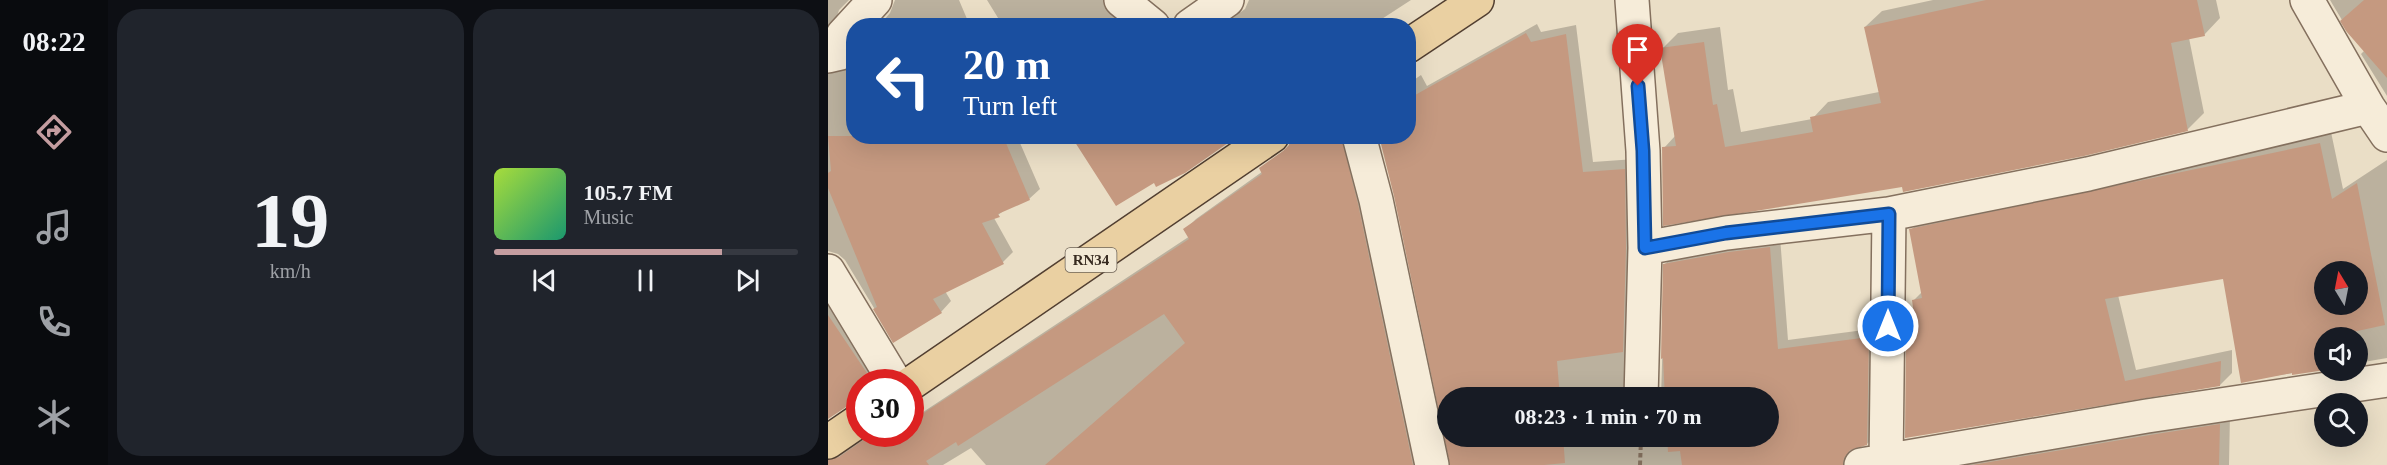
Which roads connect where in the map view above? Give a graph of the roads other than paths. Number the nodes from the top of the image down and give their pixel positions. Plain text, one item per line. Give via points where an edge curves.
1 (875, 0) edge
2 (1121, 0) edge
3 (1227, 0) edge
4 (1477, 0) edge
5 (1632, 0) edge
6 (2307, 0) edge
7 (859, 18) edge
8 (1143, 18) edge
9 (1201, 18) edge
10 (846, 32) edge
11 (1416, 41) edge
12 (828, 56) edge
13 (2368, 107) junction
14 (2387, 135) edge
15 (1251, 144) edge
16 (1361, 144) edge
17 (1889, 214) junction
18 (1645, 248) junction
19 (828, 270) edge
20 (887, 369) edge
21 (924, 374) edge
22 (2387, 380) edge
23 (1641, 387) edge
24 (846, 430) edge
25 (828, 442) edge
26 (1878, 464) edge
27 (1432, 465) edge

1 - 7 street
2 - 8 street
3 - 9 street
4 - 11 main road
5 - 18 street via 1643,151
6 - 13 street
10 - 12 street via 841,53
13 - 14 street
13 - 17 street via 2088,174
15 - 21 main road, RN34
16 - 27 street
17 - 18 street via 1726,233
17 - 26 street
18 - 23 street
19 - 20 street
22 - 26 street
24 - 25 main road

